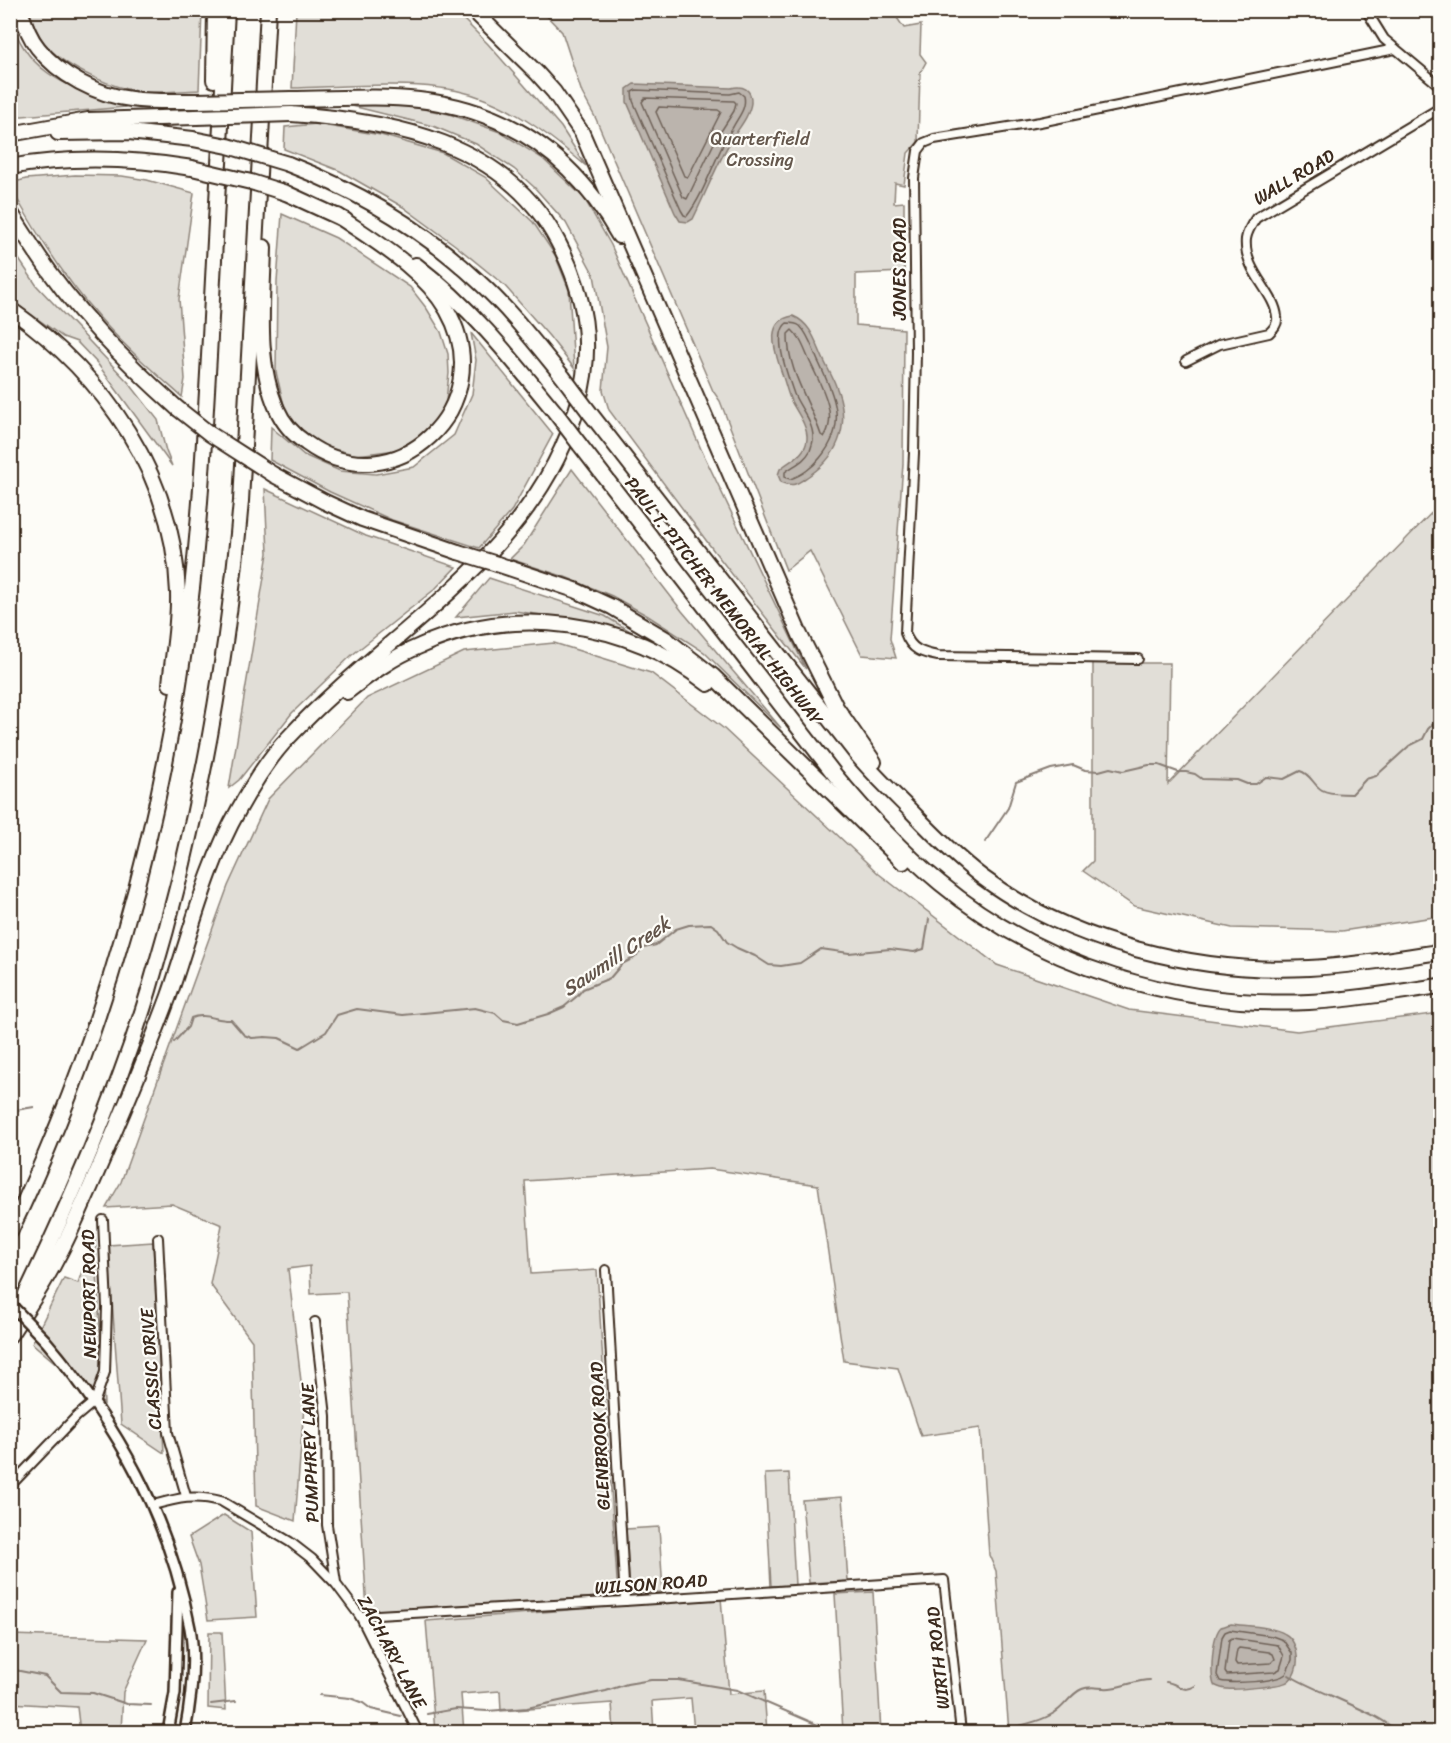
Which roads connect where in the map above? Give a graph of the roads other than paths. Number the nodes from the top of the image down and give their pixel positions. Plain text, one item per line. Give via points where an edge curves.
1 (20, 10) edge
2 (214, 10) edge
3 (227, 10) edge
4 (473, 10) edge
5 (1366, 10) edge
6 (267, 16) edge
7 (1395, 49) junction
8 (1440, 86) edge
9 (291, 107) junction
10 (1440, 108) edge
11 (10, 136) edge
12 (13, 167) edge
13 (10, 211) edge
14 (338, 216) junction
15 (214, 255) junction
16 (10, 309) edge
17 (671, 340) junction
18 (1186, 361) dead end
19 (1138, 659) dead end
20 (769, 731) junction
21 (286, 739) junction
22 (161, 779) junction
23 (910, 810) junction
24 (995, 923) junction
25 (1440, 952) edge
26 (1440, 986) edge
27 (103, 1220) dead end
28 (10, 1232) edge
29 (158, 1238) dead end
30 (606, 1270) dead end
31 (10, 1304) edge
32 (315, 1322) dead end
33 (10, 1325) edge
34 (10, 1335) edge
35 (95, 1401) junction
36 (10, 1486) edge
37 (186, 1496) junction
38 (153, 1505) junction
39 (944, 1580) joint
40 (179, 1584) junction
41 (336, 1584) junction
42 (625, 1601) junction
43 (360, 1616) junction
44 (168, 1732) edge
45 (185, 1732) edge
46 (418, 1732) edge
47 (961, 1732) edge

1 - 9 highway, bridge via 26,29 51,63 87,85 128,99
2 - 15 highway
3 - 15 highway
4 - 17 highway via 554,92 582,133
5 - 7 street
6 - 14 highway via 263,346 270,391 278,411 300,439 340,459 369,463 410,452 441,427 457,398 460,346 447,310 419,277
6 - 33 highway via 241,501 210,741 182,870 148,991 88,1155
7 - 8 street
7 - 19 street, JONES ROAD via 1040,122 951,135 934,139 918,151 914,178 914,459 904,633 918,651 938,656
9 - 11 highway, bridge via 196,117 88,120
9 - 17 highway via 417,99 470,110 527,136 568,167 603,208
9 - 21 highway via 420,134 456,148 510,182 551,229 569,262 580,292 586,355 584,382 563,448 528,507 504,538
10 - 18 street, WALL ROAD via 1256,218 1247,233 1246,247 1275,310 1274,329 1220,344
11 - 23 highway, PAUL T. PITCHER MEMORIAL HIGHWAY, bridge via 98,131 159,134 237,148 347,189 445,252 500,302 563,377 858,756
12 - 14 highway, PAUL T. PITCHER MEMORIAL HIGHWAY, bridge via 100,160 192,168 250,182
13 - 20 highway, bridge via 91,324 123,359 210,434 273,475 362,519 575,590 640,622 698,664
14 - 24 highway, PAUL T. PITCHER MEMORIAL HIGHWAY, bridge via 404,255 463,304 506,350 871,818 940,884
15 - 22 highway via 196,556 181,672
16 - 22 highway via 76,367 116,413 135,441 159,492 172,540 178,594
17 - 23 highway via 818,673 859,742
20 - 21 highway via 695,674 645,646 591,629 536,623 474,628 420,646 386,663
20 - 24 highway via 897,857 938,889
21 - 34 highway via 262,771 221,845 122,1116 57,1259
22 - 28 highway via 126,921 94,1023 51,1140
23 - 25 highway, PAUL T. PITCHER MEMORIAL HIGHWAY via 954,855 984,878 1045,915 1126,947 1198,963 1275,968 1309,968
24 - 26 highway, PAUL T. PITCHER MEMORIAL HIGHWAY via 1070,961 1151,987 1192,995 1310,1002
27 - 35 street, NEWPORT ROAD via 105,1372
29 - 37 street, CLASSIC DRIVE via 168,1433
30 - 42 street, GLENBROOK ROAD
31 - 35 street, bridge
32 - 41 street, PUMPHREY LANE via 326,1416 327,1525
35 - 36 street
35 - 38 street
37 - 38 street, ZACHARY LANE
37 - 41 street, ZACHARY LANE via 232,1506 290,1542
38 - 40 street
39 - 42 street, WILSON ROAD
39 - 47 street, WIRTH ROAD
40 - 44 street via 174,1693
40 - 45 street via 191,1629 192,1688
41 - 43 street, ZACHARY LANE
42 - 43 street, WILSON ROAD
43 - 46 street, ZACHARY LANE

